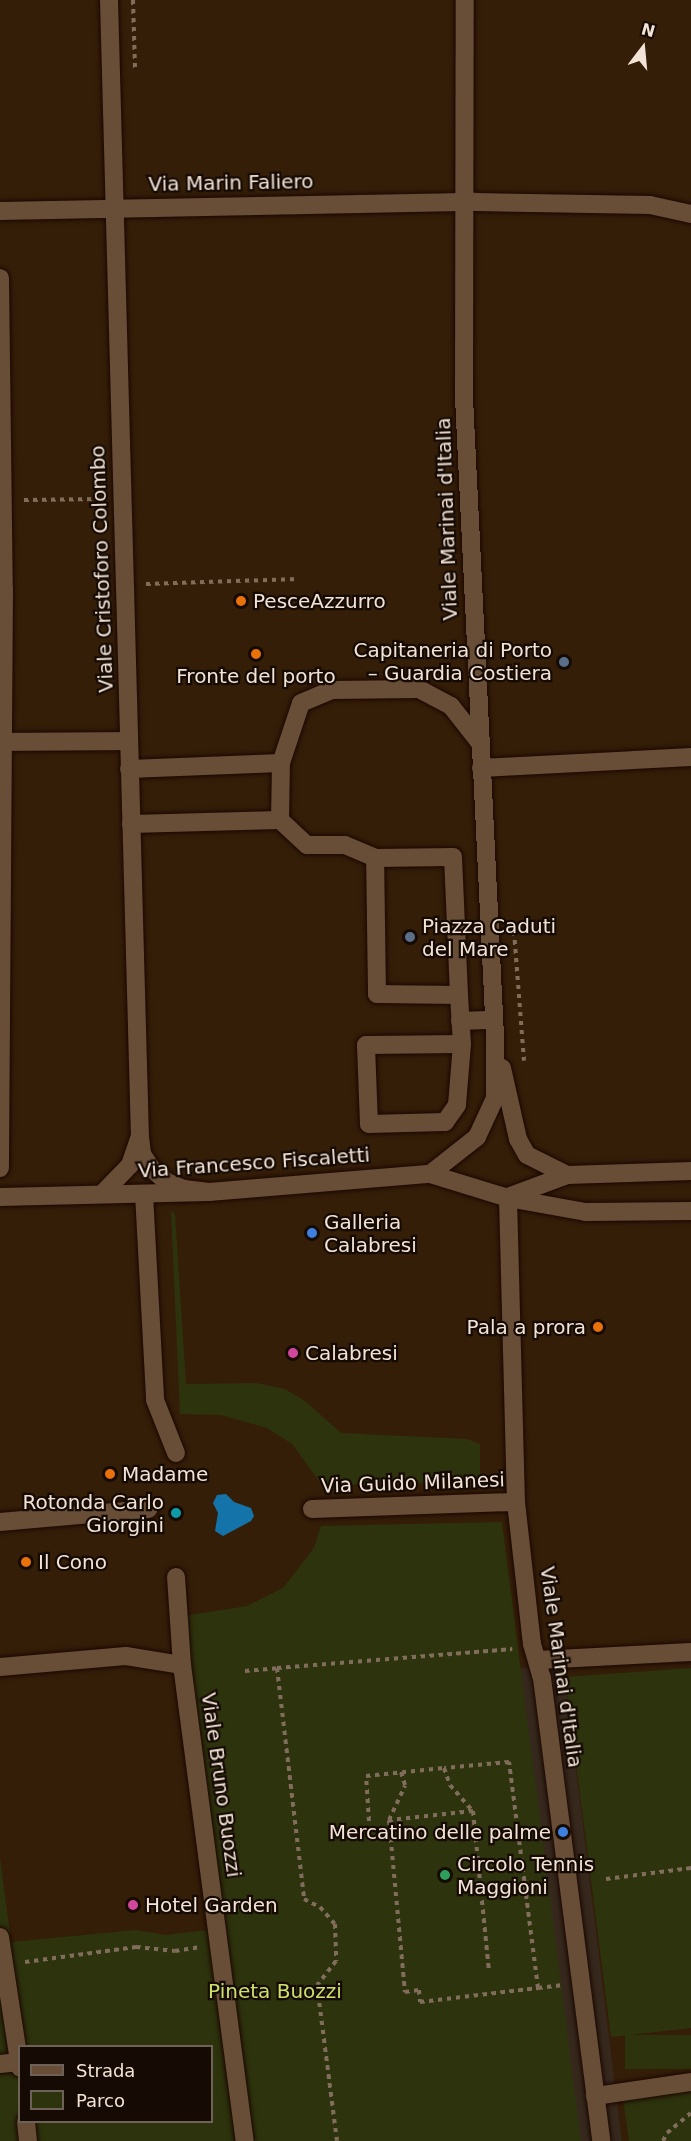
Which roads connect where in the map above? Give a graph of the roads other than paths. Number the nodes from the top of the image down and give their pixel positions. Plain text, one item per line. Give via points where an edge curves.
1 (109, 0) edge
2 (465, 0) edge
3 (463, 202) junction
4 (114, 208) junction
5 (0, 211) edge
6 (691, 214) edge
7 (0, 278) edge
8 (0, 290) edge
9 (2, 589) edge
10 (129, 741) junction
11 (2, 742) edge
12 (480, 743) junction
13 (691, 758) edge
14 (281, 763) junction
15 (481, 768) junction
16 (129, 769) junction
17 (280, 820) junction
18 (131, 824) junction
19 (453, 857) junction
20 (486, 857) junction
21 (375, 858) junction
22 (459, 995) junction
23 (460, 1021) junction
24 (495, 1028) junction
25 (462, 1044) junction
26 (140, 1137) junction
27 (0, 1168) edge
28 (691, 1171) edge
29 (430, 1174) junction
30 (567, 1175) junction
31 (209, 1192) junction
32 (102, 1194) junction
33 (144, 1194) junction
34 (0, 1197) edge
35 (508, 1197) junction
36 (691, 1211) edge
37 (176, 1453) dead end
38 (516, 1502) junction
39 (148, 1509) dead end
40 (312, 1509) dead end
41 (0, 1522) edge
42 (176, 1577) dead end
43 (691, 1652) edge
44 (538, 1660) junction
45 (182, 1665) junction
46 (0, 1667) edge
47 (0, 1937) edge
48 (18, 2056) edge
49 (18, 2062) edge
50 (0, 2064) edge
51 (691, 2082) edge
52 (595, 2096) junction
53 (26, 2123) edge
54 (28, 2141) edge
55 (245, 2141) edge
56 (601, 2141) edge

1 - 4 street, Viale Cristoforo Colombo
2 - 3 street, Viale Marinai d'Italia
3 - 4 street, Via Marin Faliero
3 - 6 street, Via Marin Faliero via 650,205
3 - 12 street, Viale Marinai d'Italia via 464,398
4 - 5 street, Via Marin Faliero
4 - 10 street, Viale Cristoforo Colombo
7 - 8 street
8 - 9 street
9 - 11 street
10 - 11 street
10 - 16 street, Viale Cristoforo Colombo
11 - 27 street
12 - 14 street via 451,706 419,689 331,690 301,703
12 - 15 street, Viale Marinai d'Italia
13 - 15 street
14 - 16 street
14 - 17 street
15 - 20 street, Viale Marinai d'Italia
16 - 18 street, Viale Cristoforo Colombo
17 - 18 street
17 - 21 street via 307,845 345,845
18 - 26 street, Viale Cristoforo Colombo
19 - 20 street
19 - 21 street
19 - 22 street
20 - 24 street, Viale Marinai d'Italia
21 - 22 street via 377,994
22 - 23 street
23 - 24 street
23 - 25 street
24 - 29 street, Viale Marinai d'Italia via 495,1098 484,1124 464,1150
24 - 30 street, Viale Marinai d'Italia via 518,1139 527,1155
25 - 25 street via 366,1046 369,1124 445,1122 457,1105
26 - 31 street, Viale Cristoforo Colombo via 142,1154 159,1176 184,1189
26 - 32 street, Viale Cristoforo Colombo via 130,1165
28 - 30 street
29 - 31 street, Via Francesco Fiscaletti
29 - 35 street, Via Francesco Fiscaletti
30 - 35 street
31 - 33 street, Via Francesco Fiscaletti
32 - 33 street, Via Francesco Fiscaletti
32 - 34 street, Via Francesco Fiscaletti
33 - 37 street via 155,1400
35 - 36 street, Via Francesco Fiscaletti via 586,1212
35 - 38 street, Viale Marinai d'Italia
38 - 40 street, Via Guido Milanesi
38 - 44 street, Viale Marinai d'Italia via 532,1644
39 - 41 street
42 - 45 street, Viale Bruno Buozzi
43 - 44 street
44 - 52 street, Viale Marinai d'Italia
45 - 46 street via 126,1656
45 - 55 street, Viale Bruno Buozzi
47 - 48 street
49 - 50 street
51 - 52 street
52 - 56 street, Viale Marinai d'Italia
53 - 54 street

